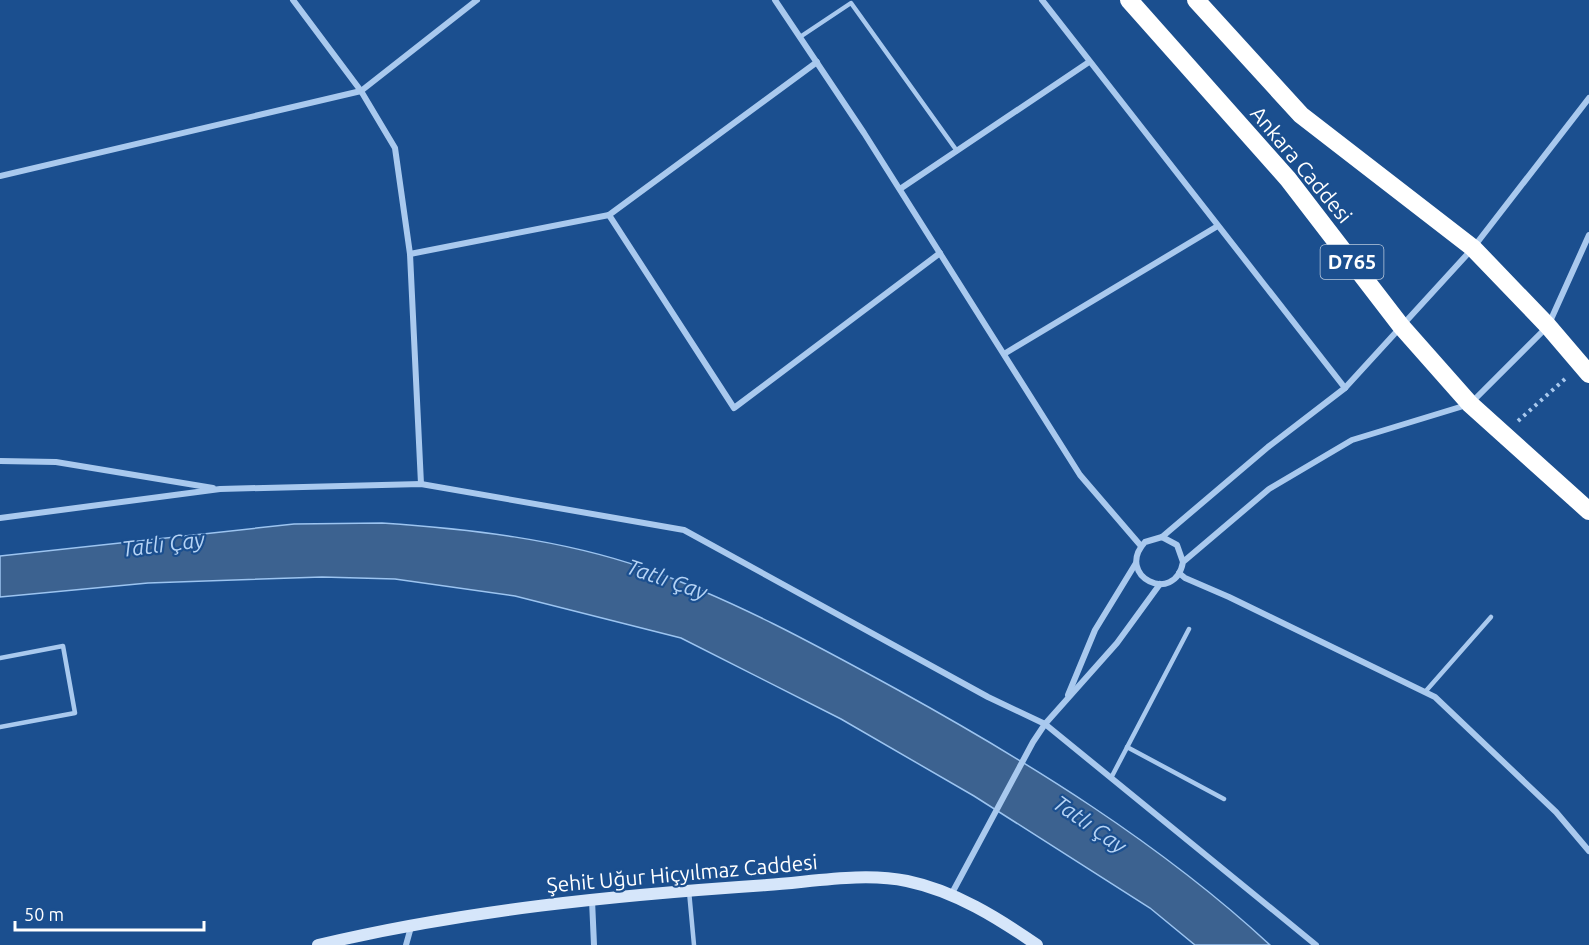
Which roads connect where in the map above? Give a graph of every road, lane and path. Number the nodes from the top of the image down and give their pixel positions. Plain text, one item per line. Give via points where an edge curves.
1 (293, 0) edge
2 (477, 0) edge
3 (775, 0) edge
4 (1042, 0) edge
5 (1129, 0) edge
6 (1196, 0) edge
7 (800, 37) junction
8 (817, 62) junction
9 (1089, 62) junction
10 (361, 91) junction
11 (1589, 98) edge
12 (957, 151) junction
13 (0, 176) edge
14 (900, 189) junction
15 (609, 215) junction
16 (1216, 227) junction
17 (1589, 235) edge
18 (1473, 248) junction
19 (940, 253) junction
20 (410, 254) junction
21 (1401, 326) junction
22 (1548, 326) junction
23 (1004, 354) junction
24 (1585, 369) edge
25 (1344, 388) junction
26 (1470, 404) junction
27 (1503, 434) junction
28 (0, 461) edge
29 (421, 484) junction
30 (220, 489) junction
31 (1589, 511) edge
32 (0, 518) edge
33 (1162, 537) junction
34 (1141, 546) junction
35 (1183, 562) junction
36 (1136, 563) junction
37 (1179, 573) junction
38 (1160, 584) junction
39 (1491, 617) dead end
40 (1189, 629) dead end
41 (0, 658) edge
42 (1425, 692) junction
43 (1065, 701) junction
44 (1045, 724) junction
45 (0, 727) edge
46 (1127, 747) junction
47 (1112, 778) junction
48 (1224, 799) dead end
49 (1589, 852) edge
50 (689, 890) junction
51 (951, 896) junction
52 (592, 900) junction
53 (411, 926) junction
54 (318, 945) edge
55 (406, 945) edge
56 (594, 945) edge
57 (694, 945) edge
58 (1037, 945) edge
59 (1316, 945) edge

1 - 10 street
2 - 10 street
3 - 7 street
4 - 9 street
5 - 21 highway, Ankara Caddesi / D765 via 1288,179
6 - 18 highway via 1301,115
7 - 8 street
7 - 12 lane via 851,3
8 - 14 street
8 - 15 street
9 - 12 street
9 - 16 street
10 - 13 street
10 - 20 street via 394,148
11 - 18 street
12 - 14 street
14 - 19 street
15 - 19 street via 734,408
15 - 20 street
16 - 23 street
16 - 25 street
17 - 22 street
18 - 21 street
18 - 22 highway
19 - 23 street
20 - 29 street
21 - 25 street
21 - 26 highway, Ankara Caddesi / D765
22 - 24 highway
22 - 26 street
23 - 34 street via 1080,475
24 - 27 path
25 - 33 street
26 - 27 highway, Ankara Caddesi / D765
26 - 35 street via 1352,440 1269,489
27 - 31 highway, Ankara Caddesi / D765
28 - 30 street via 56,462
29 - 30 street
29 - 44 street via 684,530 988,697
30 - 32 street
33 - 34 street
33 - 35 street via 1177,545
34 - 36 street
35 - 37 street
36 - 38 street via 1144,578
36 - 43 street via 1095,630
37 - 38 street
37 - 42 street
38 - 43 street via 1117,643
39 - 42 lane
40 - 46 lane
41 - 45 lane via 63,646 75,713
42 - 49 street via 1556,812
43 - 44 street
44 - 47 street
44 - 51 street
46 - 47 lane
46 - 48 lane
47 - 59 street
50 - 51 street, Şehit Uğur Hiçyılmaz Caddesi via 868,879 907,881
50 - 52 street, Şehit Uğur Hiçyılmaz Caddesi
50 - 57 lane
51 - 58 street, Şehit Uğur Hiçyılmaz Caddesi via 996,916
52 - 53 street, Şehit Uğur Hiçyılmaz Caddesi via 492,910
52 - 56 street
53 - 54 street, Şehit Uğur Hiçyılmaz Caddesi
53 - 55 street

